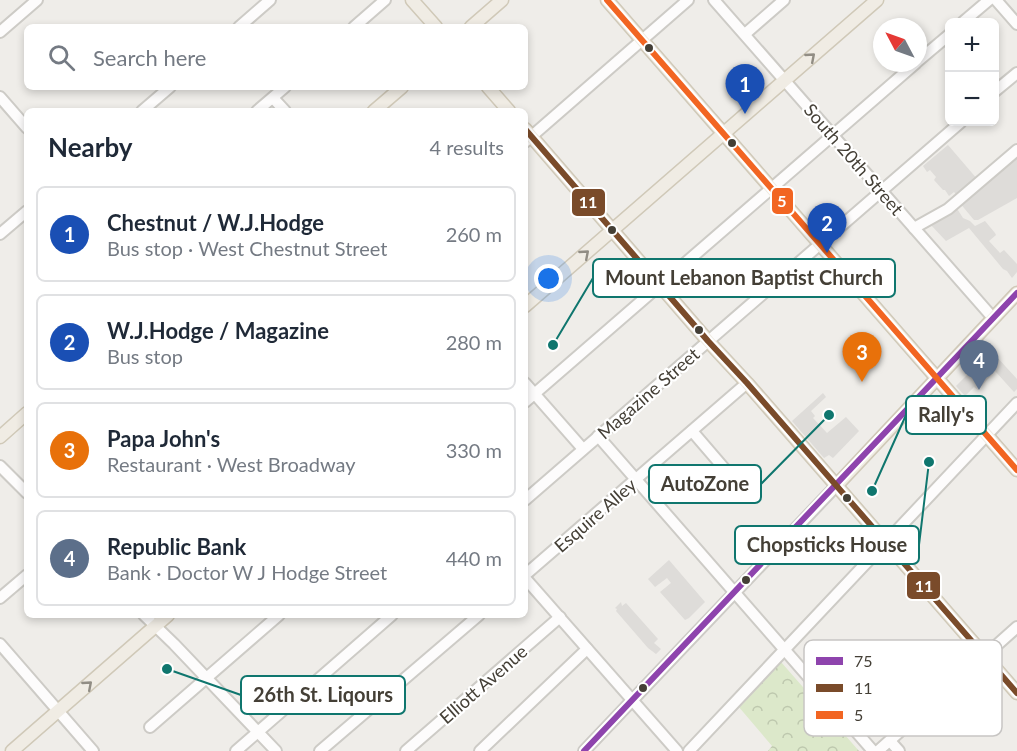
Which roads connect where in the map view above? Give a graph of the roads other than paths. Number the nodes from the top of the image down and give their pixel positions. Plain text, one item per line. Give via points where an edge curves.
1 (37, 0) edge
2 (270, 0) edge
3 (385, 0) edge
4 (412, 0) edge
5 (502, 0) edge
6 (607, 0) edge
7 (688, 0) edge
8 (714, 0) edge
9 (784, 0) edge
10 (877, 0) edge
11 (988, 0) edge
12 (996, 0) edge
13 (968, 18) edge
14 (242, 24) edge
15 (357, 24) edge
16 (433, 24) edge
17 (474, 24) edge
18 (1017, 24) edge
19 (2, 26) edge
20 (745, 34) junction
21 (945, 38) edge
22 (642, 40) junction
23 (927, 54) edge
24 (905, 72) edge
25 (1017, 73) edge
26 (785, 80) junction
27 (999, 88) edge
28 (166, 90) edge
29 (282, 90) edge
30 (398, 90) edge
31 (491, 90) edge
32 (0, 97) edge
33 (273, 98) junction
34 (146, 108) edge
35 (261, 108) edge
36 (282, 108) edge
37 (378, 108) edge
38 (506, 108) edge
39 (24, 125) edge
40 (956, 126) edge
41 (723, 133) junction
42 (528, 135) edge
43 (833, 135) junction
44 (528, 137) edge
45 (1017, 150) edge
46 (771, 188) junction
47 (882, 190) junction
48 (24, 214) edge
49 (915, 228) junction
50 (613, 230) junction
51 (0, 234) edge
52 (820, 244) junction
53 (659, 285) junction
54 (1017, 293) edge
55 (528, 303) edge
56 (993, 318) junction
57 (708, 341) junction
58 (937, 378) junction
59 (747, 383) junction
60 (528, 385) edge
61 (535, 393) junction
62 (528, 399) edge
63 (1017, 404) edge
64 (24, 416) edge
65 (692, 430) junction
66 (598, 436) junction
67 (987, 436) junction
68 (0, 437) edge
69 (583, 449) junction
70 (0, 466) edge
71 (1017, 470) edge
72 (636, 479) junction
73 (836, 486) junction
74 (741, 488) dead end
75 (24, 491) edge
76 (528, 497) edge
77 (886, 543) junction
78 (528, 573) edge
79 (24, 578) edge
80 (528, 580) edge
81 (734, 592) junction
82 (0, 598) edge
83 (560, 617) junction
84 (147, 618) edge
85 (165, 618) edge
86 (276, 618) edge
87 (389, 618) edge
88 (475, 618) edge
89 (156, 626) junction
90 (1017, 627) edge
91 (970, 640) edge
92 (1002, 640) edge
93 (0, 644) edge
94 (587, 649) junction
95 (785, 650) junction
96 (804, 672) edge
97 (1002, 676) edge
98 (206, 678) junction
99 (1017, 693) edge
100 (632, 700) junction
101 (58, 711) junction
102 (150, 728) dead end
103 (258, 732) junction
104 (860, 736) edge
105 (896, 736) edge
106 (890, 741) junction
107 (12, 751) edge
108 (93, 751) edge
109 (236, 751) edge
110 (276, 751) edge
111 (320, 751) edge
112 (406, 751) edge
113 (480, 751) edge
114 (584, 751) edge
115 (677, 751) edge
116 (689, 751) edge
117 (873, 751) edge
118 (878, 751) edge
119 (899, 751) edge

1 - 19 street
2 - 14 street
3 - 15 street
4 - 16 main road
5 - 17 main road
6 - 22 main road
7 - 22 street
8 - 20 street, South 20th Street
9 - 20 street
26 -> 10 main road
11 - 13 street
12 - 18 street
20 - 26 street, South 20th Street
21 - 23 street
22 - 41 main road
22 - 42 street
24 - 43 street
25 - 27 street
26 - 41 main road
26 - 43 street, South 20th Street
28 - 34 street
29 - 33 street
30 - 37 main road
31 - 38 main road
32 - 39 street
33 - 35 street
33 - 36 street
40 - 47 street, Magazine Street
41 - 46 main road
41 - 50 main road
43 - 46 street
43 - 47 street, South 20th Street
44 - 50 main road
45 - 49 street via 948,209
46 - 52 main road
46 - 53 street
47 - 49 street, South 20th Street
47 - 52 street, Magazine Street
48 - 51 street
49 - 56 street, South 20th Street
50 - 53 main road
55 -> 50 main road
52 - 57 street, Magazine Street
52 - 58 main road
53 - 57 main road
53 - 61 street
54 - 56 main road
56 - 58 main road
57 - 59 main road
57 - 66 street, Magazine Street
58 - 67 main road
58 - 73 main road
59 - 65 street, Esquire Alley
59 - 73 main road
60 - 61 street
61 - 62 street
61 - 69 street
63 - 67 street
64 - 68 main road
65 - 72 street, Esquire Alley
65 - 74 street
66 - 69 street, Magazine Street
66 - 72 street
67 - 71 main road
67 - 77 street
69 - 76 street, Magazine Street
70 - 75 street
72 - 78 street, Esquire Alley
72 - 81 street
73 - 77 main road
73 - 81 street
77 - 91 main road
77 - 95 street
79 - 82 street
80 - 83 street
81 - 95 street
81 - 100 street
83 - 94 street
83 - 112 street, Elliott Avenue
84 - 89 street
85 - 89 main road
86 - 98 street
87 - 103 street
88 - 111 street
89 - 98 street
101 -> 89 main road
90 - 92 street
93 - 101 street
94 - 100 street
94 - 113 street
95 - 96 street
95 - 116 street
97 - 99 main road
98 - 102 street
98 - 103 street
100 - 114 street
100 - 115 street
101 - 107 main road
101 - 108 street
103 - 109 street
103 - 110 street
104 - 117 street
105 - 106 street
106 - 118 street
106 - 119 street

